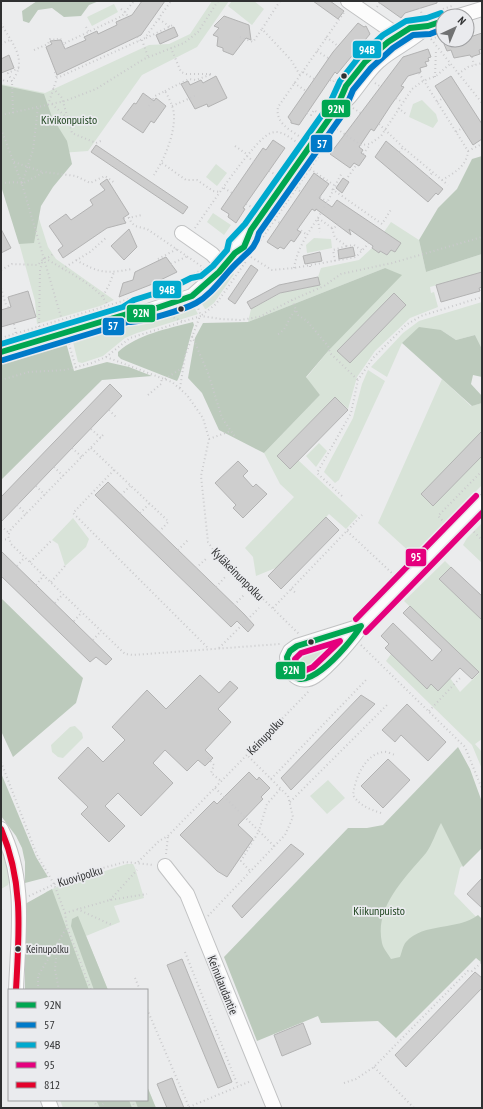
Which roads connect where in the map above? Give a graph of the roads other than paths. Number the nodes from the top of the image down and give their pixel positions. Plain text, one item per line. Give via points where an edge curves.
1 (347, 4) edge
2 (435, 28) edge
3 (399, 40) junction
4 (185, 235) road end
5 (224, 267) junction
6 (1, 352) edge
7 (482, 502) edge
8 (361, 626) junction
9 (1, 829) edge
10 (165, 866) dead end
11 (16, 989) edge
12 (274, 1108) edge

1 - 3 street
2 - 3 street via 429,33 422,32
3 - 5 street via 371,68 344,103 342,111 251,230 249,241 243,250 235,253
4 - 5 street via 212,254
5 - 6 street via 204,284 198,293 185,300 139,314 127,314
7 - 8 street
8 - 8 street via 354,638 315,676 301,678 290,673 286,658 290,651 303,644
9 - 11 street via 14,862 19,902
10 - 12 street, Keinulaudantie via 186,894

